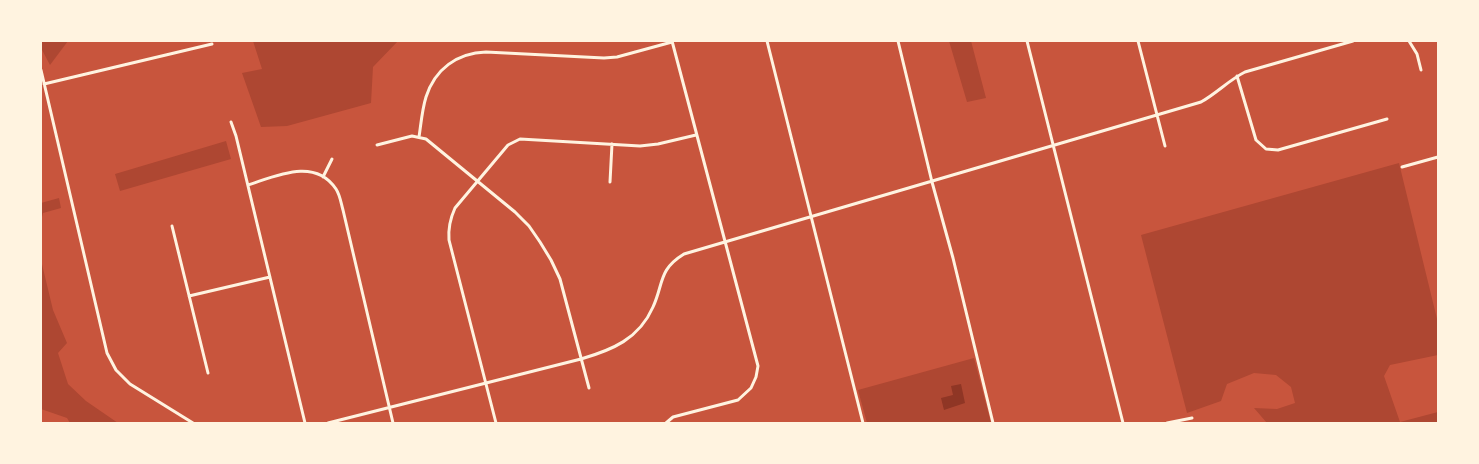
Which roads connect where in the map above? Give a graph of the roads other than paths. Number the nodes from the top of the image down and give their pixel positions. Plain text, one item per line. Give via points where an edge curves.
1 (767, 41) edge
2 (898, 41) edge
3 (1027, 41) edge
4 (1138, 41) edge
5 (1353, 41) edge
6 (1408, 41) edge
7 (672, 42) edge
8 (212, 44) dead end
9 (41, 70) edge
10 (1421, 70) dead end
11 (1237, 76) junction
12 (44, 84) junction
13 (1157, 115) junction
14 (1387, 119) dead end
15 (231, 122) dead end
16 (696, 135) junction
17 (419, 137) junction
18 (612, 144) junction
19 (1054, 145) junction
20 (377, 146) dead end
21 (1165, 146) dead end
22 (1437, 157) edge
23 (332, 159) dead end
24 (1438, 162) edge
25 (1402, 167) dead end
26 (323, 177) junction
27 (477, 181) junction
28 (610, 182) dead end
29 (932, 182) junction
30 (248, 185) junction
31 (811, 216) junction
32 (172, 226) dead end
33 (724, 243) junction
34 (270, 278) junction
35 (189, 296) junction
36 (581, 359) junction
37 (208, 373) dead end
38 (486, 383) junction
39 (589, 388) dead end
40 (390, 407) junction
41 (1192, 418) dead end
42 (193, 423) edge
43 (305, 423) edge
44 (328, 423) edge
45 (394, 423) edge
46 (496, 423) edge
47 (666, 423) edge
48 (863, 423) edge
49 (993, 423) edge
50 (1123, 423) edge
51 (1168, 423) edge

1 - 31 street
2 - 29 street
3 - 19 street
4 - 13 street
5 - 11 street
6 - 10 street via 1414,47
7 - 16 street
7 - 17 street via 617,57 486,52 458,58 444,68 428,92
8 - 12 street
9 - 12 street
11 - 13 street via 1200,102
11 - 14 street via 1256,140 1266,149 1278,150
12 - 42 street via 107,353 116,370 130,384
13 - 19 street
13 - 21 street
15 - 30 street
16 - 18 street via 640,146
16 - 33 street
17 - 20 street via 412,136
17 - 27 street via 431,142
18 - 27 street via 520,139 508,145
18 - 28 street
19 - 29 street
19 - 50 street
22 - 24 street
22 - 25 street
23 - 26 street
26 - 30 street via 296,170
26 - 40 street via 336,189 340,198
27 - 36 street via 529,226 551,260 560,279
27 - 38 street via 455,208 448,228
29 - 31 street
29 - 49 street
30 - 34 street
31 - 33 street
31 - 48 street
32 - 35 street
33 - 36 street via 677,258 665,271 653,307 640,328 614,348
33 - 47 street via 758,366 756,377 751,388 738,400 673,417
34 - 35 street
34 - 43 street
35 - 37 street
36 - 38 street
36 - 39 street
38 - 40 street
38 - 46 street
40 - 44 street
40 - 45 street
41 - 51 street

